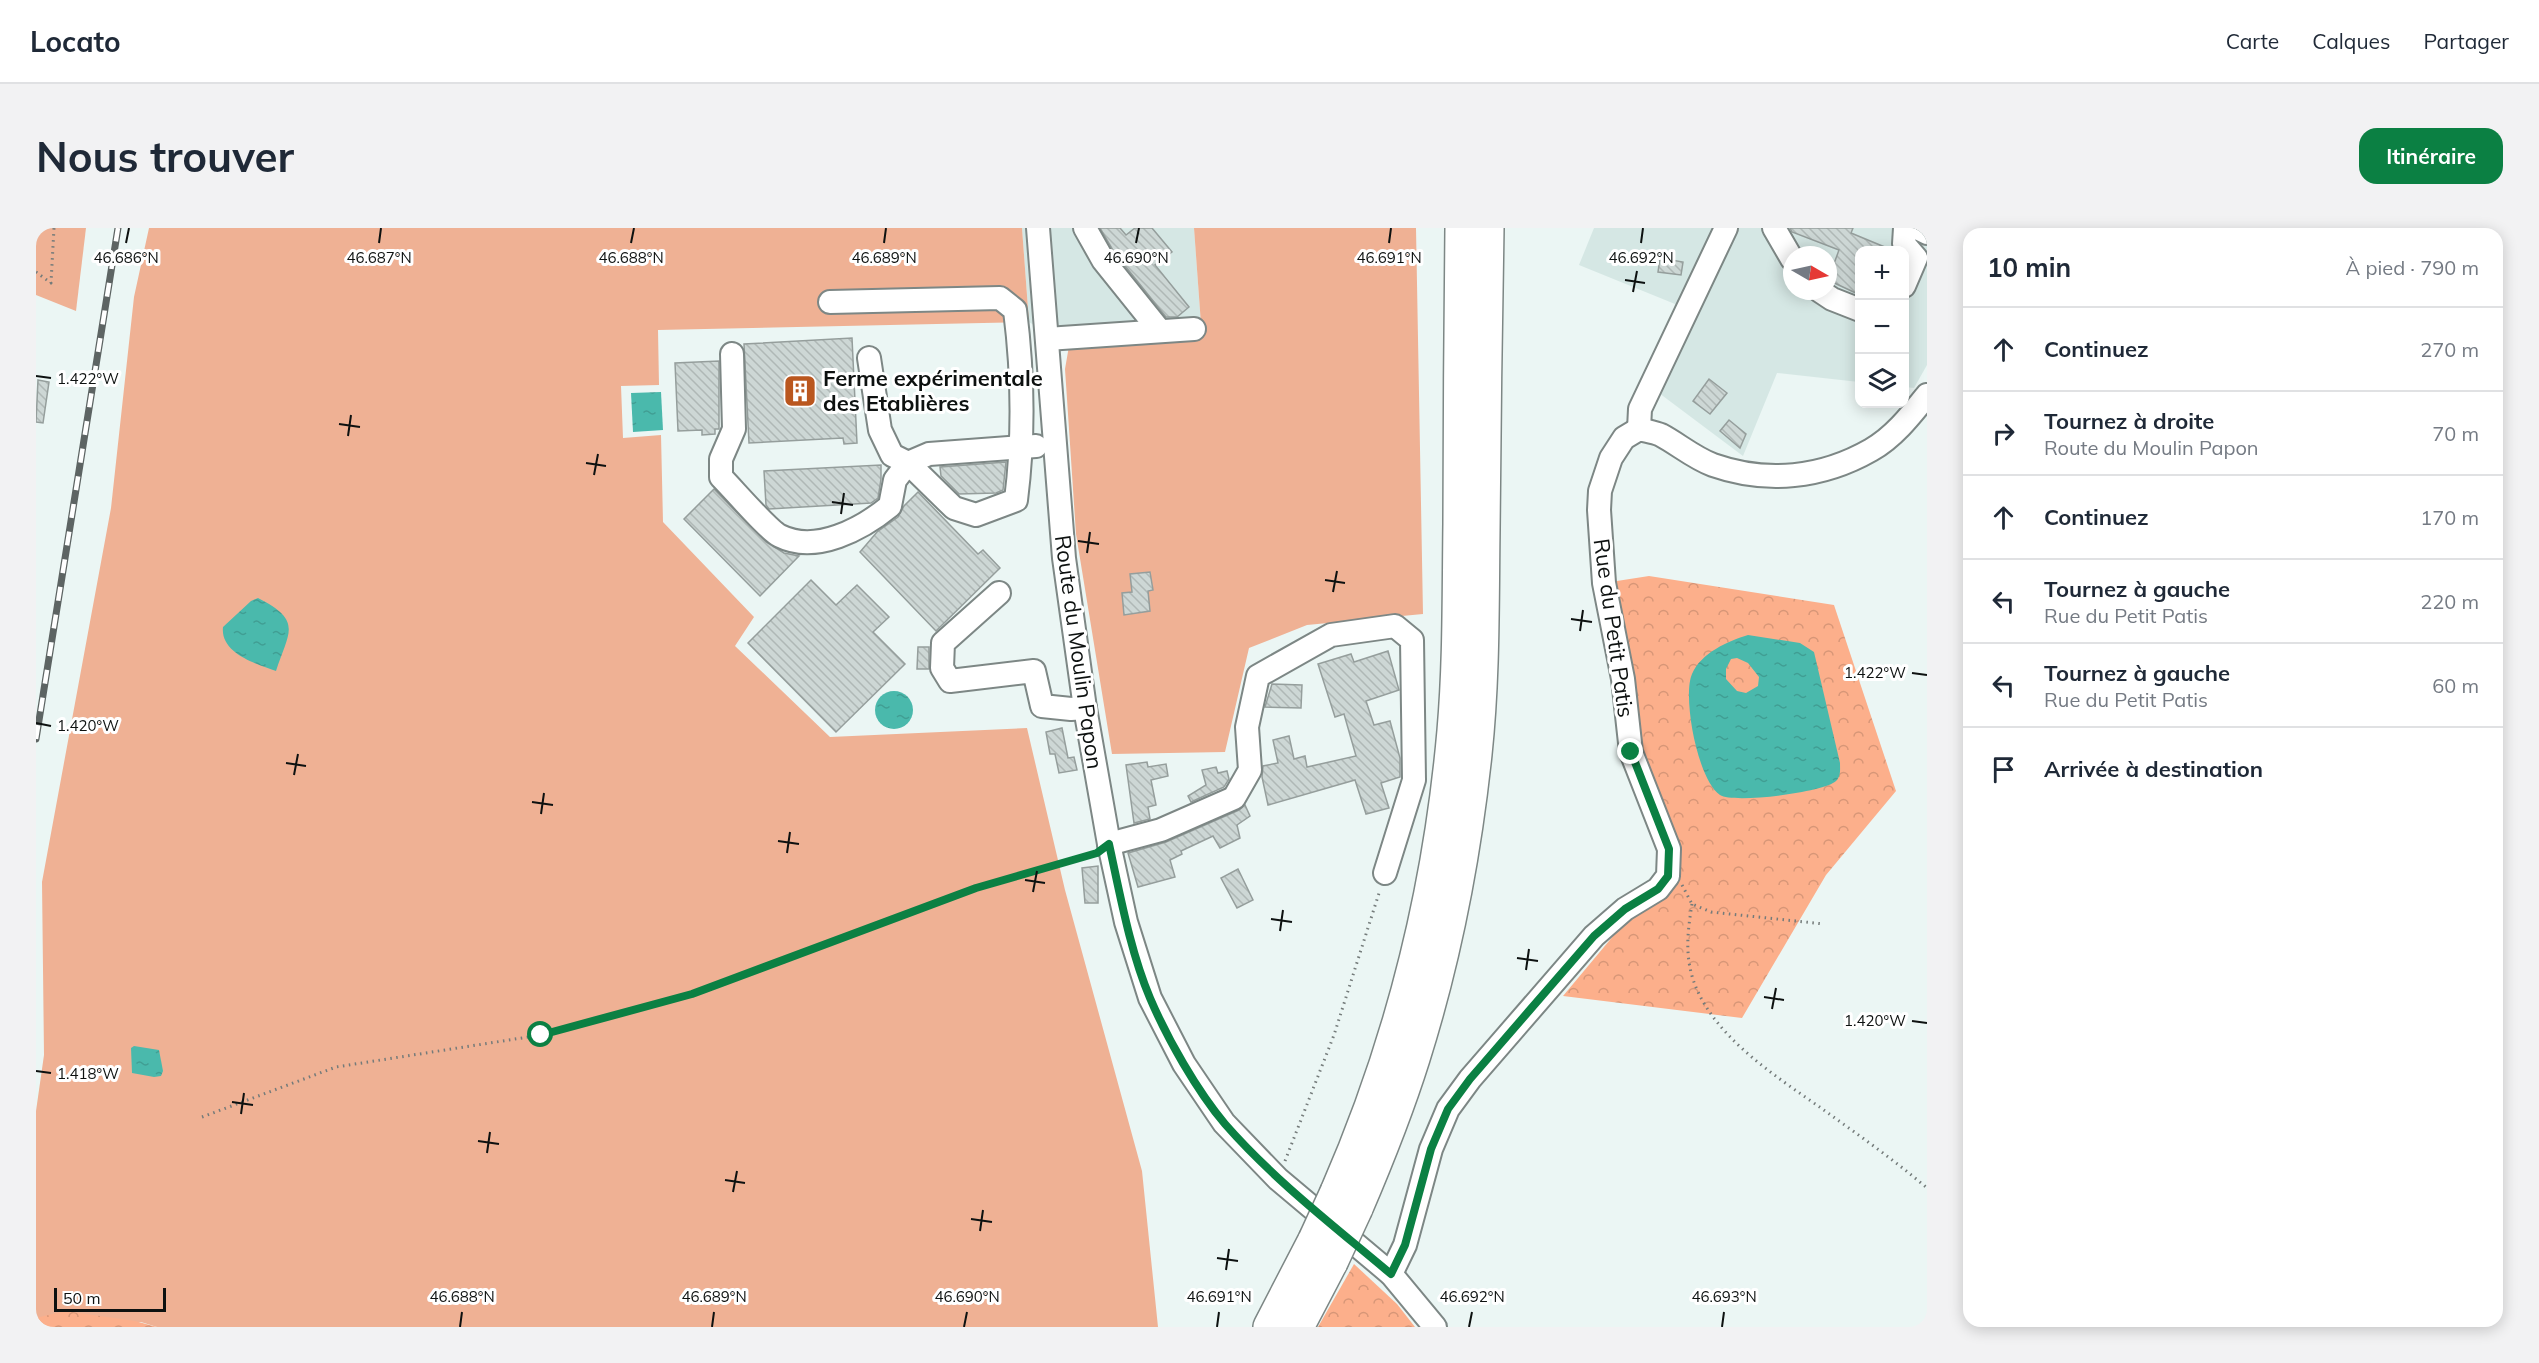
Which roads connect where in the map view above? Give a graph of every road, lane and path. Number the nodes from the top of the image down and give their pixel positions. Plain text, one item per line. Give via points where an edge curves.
1 (54, 228) edge
2 (1038, 228) edge
3 (1085, 228) edge
4 (1462, 228) edge
5 (1487, 228) edge
6 (1726, 228) edge
7 (1774, 228) edge
8 (1905, 228) edge
9 (1917, 228) edge
10 (1927, 233) edge
11 (1784, 246) edge
12 (1906, 246) edge
13 (1909, 250) edge
14 (36, 272) edge
15 (1909, 276) edge
16 (1835, 300) edge
17 (830, 302) dead end
18 (1855, 308) edge
19 (1194, 329) dead end
20 (1160, 331) junction
21 (1047, 339) junction
22 (732, 354) dead end
23 (868, 358) dead end
24 (1927, 395) edge
25 (1639, 429) junction
26 (1055, 444) junction
27 (1022, 448) junction
28 (908, 463) junction
29 (999, 593) dead end
30 (1085, 708) junction
31 (1109, 844) junction
32 (1385, 873) joint
33 (1668, 876) junction
34 (1692, 904) junction
35 (1824, 924) dead end
36 (202, 1117) dead end
37 (1278, 1179) junction
38 (1927, 1188) edge
39 (1346, 1200) junction
40 (1323, 1251) junction
41 (1391, 1274) junction
42 (1270, 1327) edge
43 (1297, 1327) edge
44 (1435, 1327) edge

1 - 14 path via 51,283
2 - 21 street, Route du Moulin Papon
3 - 20 street via 1103,260
4 - 39 highway via 1458,647 1445,808 1409,989 1356,1148
5 - 39 highway via 1481,666 1468,815 1447,928 1413,1058 1388,1131
6 - 25 street via 1640,409
7 - 11 street
8 - 12 street
9 - 10 street
13 - 15 street via 1916,258
16 - 18 street
17 - 27 street via 1000,298 1014,310 1019,340
19 - 20 street
20 - 21 street
21 - 26 street, Route du Moulin Papon
22 - 28 street via 734,429 721,459 721,477 779,536 809,544 872,521 890,506 895,480
23 - 28 street via 880,429 892,455
24 - 25 street via 1901,426 1873,449 1811,474 1742,474 1710,464 1659,434
25 - 33 street, Rue du Petit Patis via 1624,438 1611,458 1600,491 1599,520 1604,583 1623,679 1631,752 1669,849
26 - 27 street
26 - 30 street, Route du Moulin Papon via 1064,558
27 - 28 street via 928,454
27 - 28 street via 1016,500 976,514 954,508
29 - 30 street via 944,643 942,668 950,681 1034,671 1042,706
30 - 31 street, Route du Moulin Papon
31 - 32 street via 1161,830 1234,798 1250,771 1247,727 1258,676 1331,635 1395,626 1412,640 1414,780
31 - 36 path via 1097,853 976,888 692,994 541,1035 336,1067
31 - 37 street, Route du Moulin Papon via 1126,922 1150,998 1184,1064 1224,1122
32 - 37 path via 1334,1035
33 - 34 path via 1682,885
33 - 41 street via 1658,889 1625,909 1594,936 1448,1109 1431,1149 1405,1245
34 - 35 path via 1711,912
34 - 38 path via 1686,940 1692,976 1703,1002 1737,1045
37 - 41 street, Route du Moulin Papon
39 - 40 highway, bridge
40 - 42 highway
40 - 43 highway
41 - 44 street, Route du Moulin Papon

